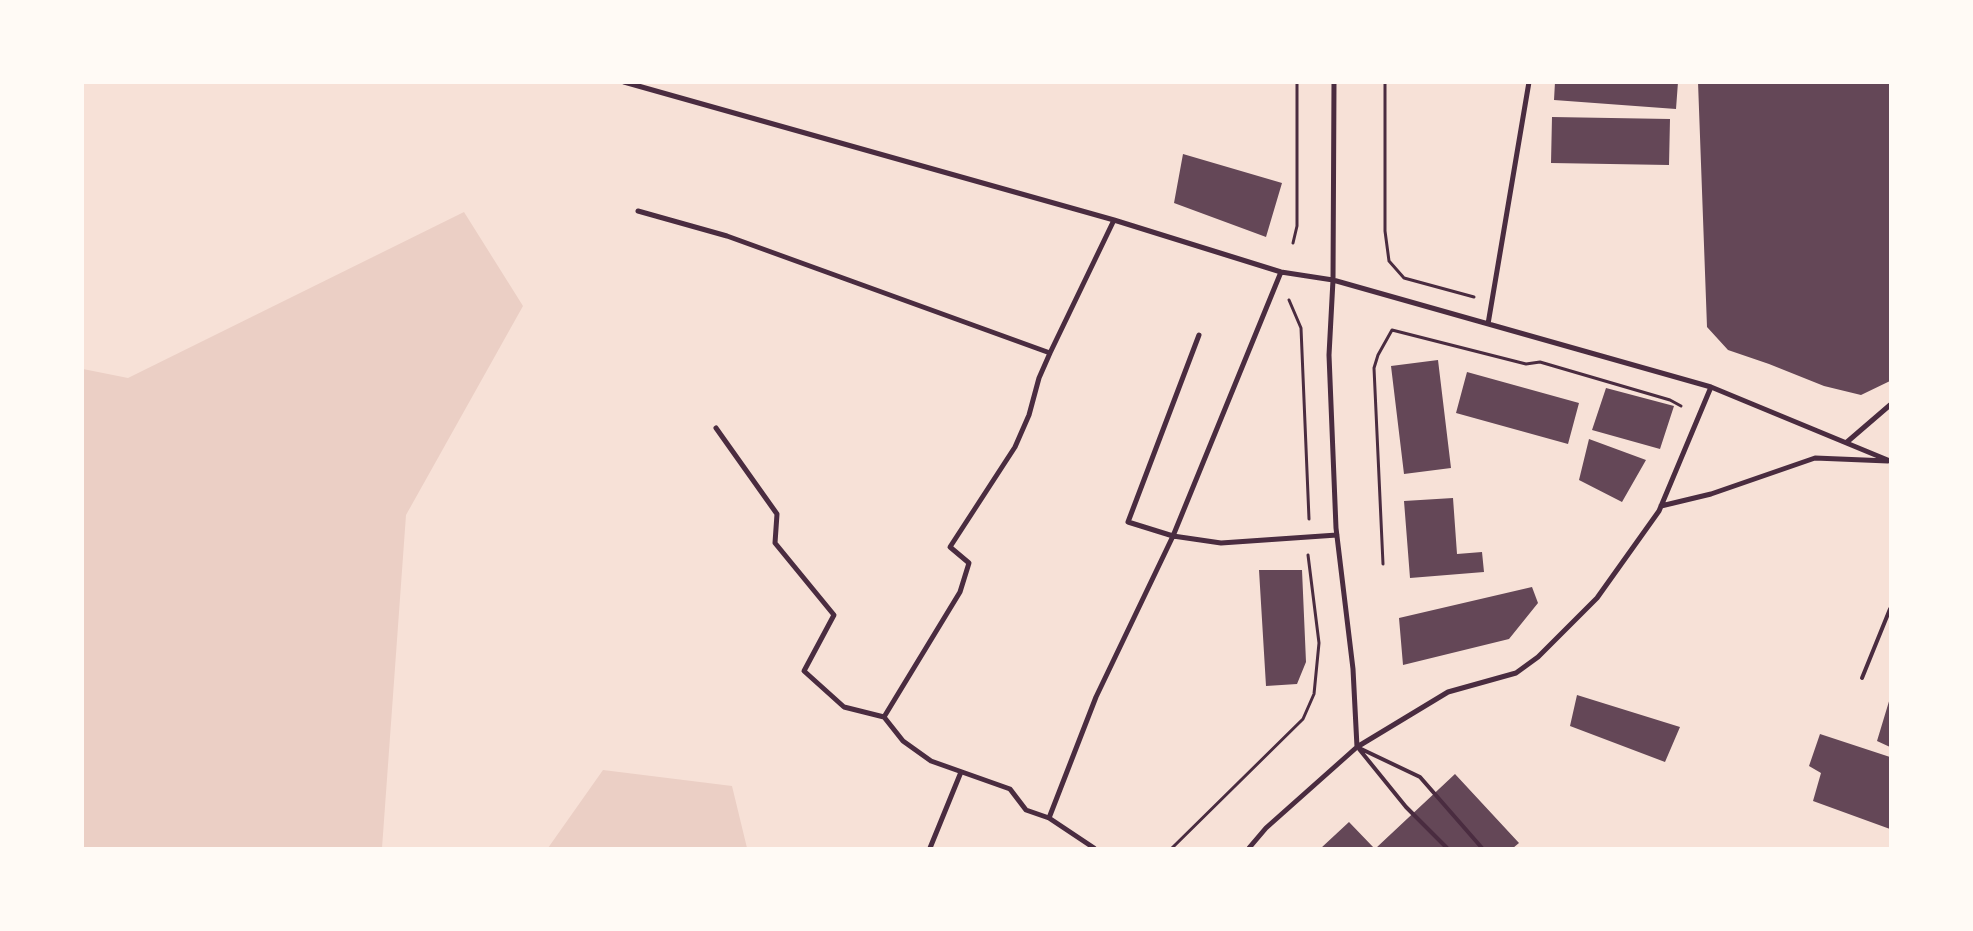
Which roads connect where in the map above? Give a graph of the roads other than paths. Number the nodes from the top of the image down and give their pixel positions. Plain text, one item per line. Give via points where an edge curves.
1 (624, 82) edge
2 (1334, 82) edge
3 (1529, 82) edge
4 (638, 212) dead end
5 (1114, 220) junction
6 (1281, 272) junction
7 (1333, 280) junction
8 (1488, 324) junction
9 (1199, 336) dead end
10 (1050, 353) junction
11 (1711, 387) junction
12 (1890, 405) edge
13 (716, 428) dead end
14 (1847, 442) junction
15 (1890, 461) edge
16 (1661, 506) junction
17 (1337, 535) junction
18 (1173, 536) junction
19 (1890, 609) edge
20 (1862, 678) dead end
21 (884, 717) junction
22 (1357, 748) junction
23 (961, 772) junction
24 (1049, 818) junction
25 (930, 848) edge
26 (1094, 848) edge
27 (1250, 848) edge
28 (1447, 848) edge
29 (1482, 848) edge

1 - 5 street
2 - 7 street
3 - 8 street
4 - 10 street via 727,236
5 - 6 street
5 - 10 street
6 - 7 street
6 - 18 street
7 - 8 street
7 - 17 street via 1329,355
8 - 11 street
9 - 18 street via 1128,522
10 - 21 street via 1015,447 950,547 969,563 960,592
11 - 14 street
11 - 16 street
12 - 14 street
13 - 21 street via 777,514 775,543 834,615 804,671 844,707
14 - 15 street
15 - 16 street via 1814,458 1711,494
16 - 22 street via 1597,598 1538,657 1516,672 1448,692
17 - 18 street via 1220,543
17 - 22 street via 1353,669
18 - 24 street via 1096,697
19 - 20 lane
21 - 23 street via 903,741 931,761
22 - 27 street via 1266,828
22 - 28 lane via 1406,807
22 - 29 lane via 1420,777
23 - 24 street via 1010,790 1026,810
23 - 25 street
24 - 26 street

